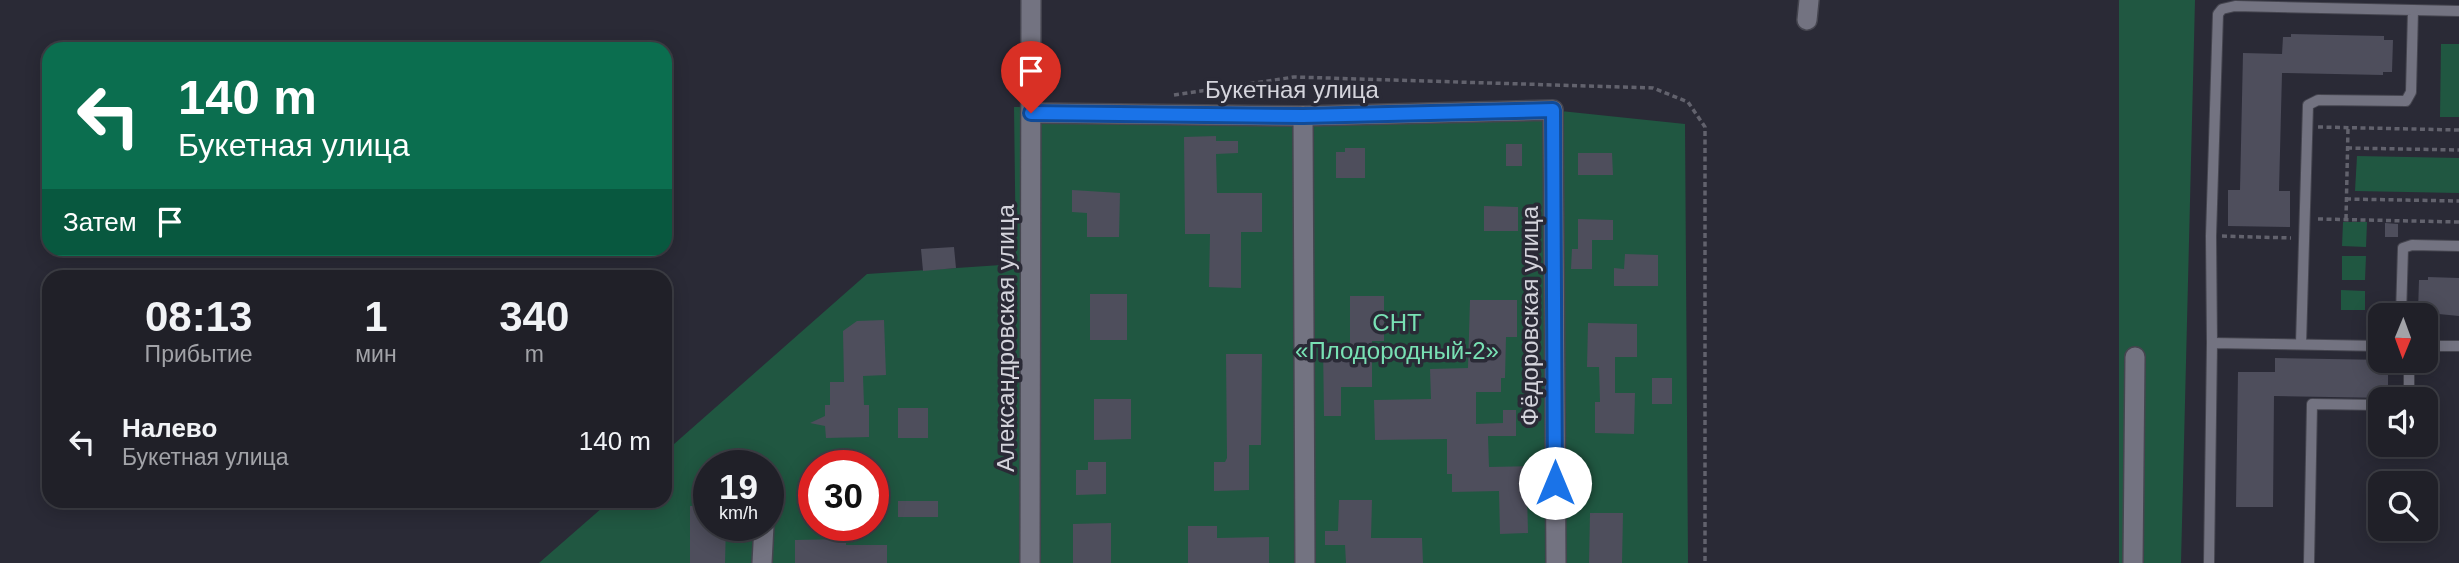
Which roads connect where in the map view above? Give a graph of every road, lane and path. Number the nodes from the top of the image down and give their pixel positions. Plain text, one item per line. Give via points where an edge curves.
1 (1031, 0) edge
2 (1809, 0) edge
3 (2299, 4) edge
4 (2396, 5) edge
5 (2413, 10) junction
6 (2459, 11) edge
7 (1807, 20) dead end
8 (1166, 97) dead end
9 (1553, 110) joint
10 (1031, 113) junction
11 (1303, 116) junction
12 (2306, 127) junction
13 (2348, 128) junction
14 (2459, 130) edge
15 (2347, 148) junction
16 (2459, 150) edge
17 (2346, 199) junction
18 (2459, 201) edge
19 (2304, 218) junction
20 (2346, 219) junction
21 (2459, 222) edge
22 (2211, 236) junction
23 (2304, 238) junction
24 (2459, 246) edge
25 (2401, 303) edge
26 (2212, 343) junction
27 (2301, 344) junction
28 (2368, 346) edge
29 (2438, 346) edge
30 (2459, 346) edge
31 (2135, 357) dead end
32 (2368, 405) edge
33 (763, 541) edge
34 (762, 563) edge
35 (1030, 563) edge
36 (1305, 563) edge
37 (1556, 563) edge
38 (1705, 563) edge
39 (2133, 563) edge
40 (2208, 563) edge
41 (2309, 563) edge

1 - 10 street, Александровская улица
2 - 7 street
3 - 4 lane
3 - 22 lane via 2228,6 2218,14
4 - 5 lane
5 - 6 lane
5 - 12 lane via 2410,97 2399,102 2311,101
8 - 38 path via 1294,77 1653,88 1688,102 1705,127
9 - 11 street, Букетная улица
9 - 37 street, Фёдоровская улица
10 - 11 street, Букетная улица
10 - 35 street, Александровская улица
11 - 36 street
12 - 13 path
12 - 19 lane
13 - 14 path
13 - 15 path
15 - 16 path
15 - 17 path
17 - 18 path
17 - 20 path
19 - 20 path
19 - 23 lane
20 - 21 path
22 - 23 path
22 - 26 lane
23 - 27 lane
24 - 25 lane via 2403,248
26 - 27 lane
26 - 40 lane
27 - 28 lane
29 - 30 lane
31 - 39 street
32 - 41 lane via 2312,404
33 - 34 street

